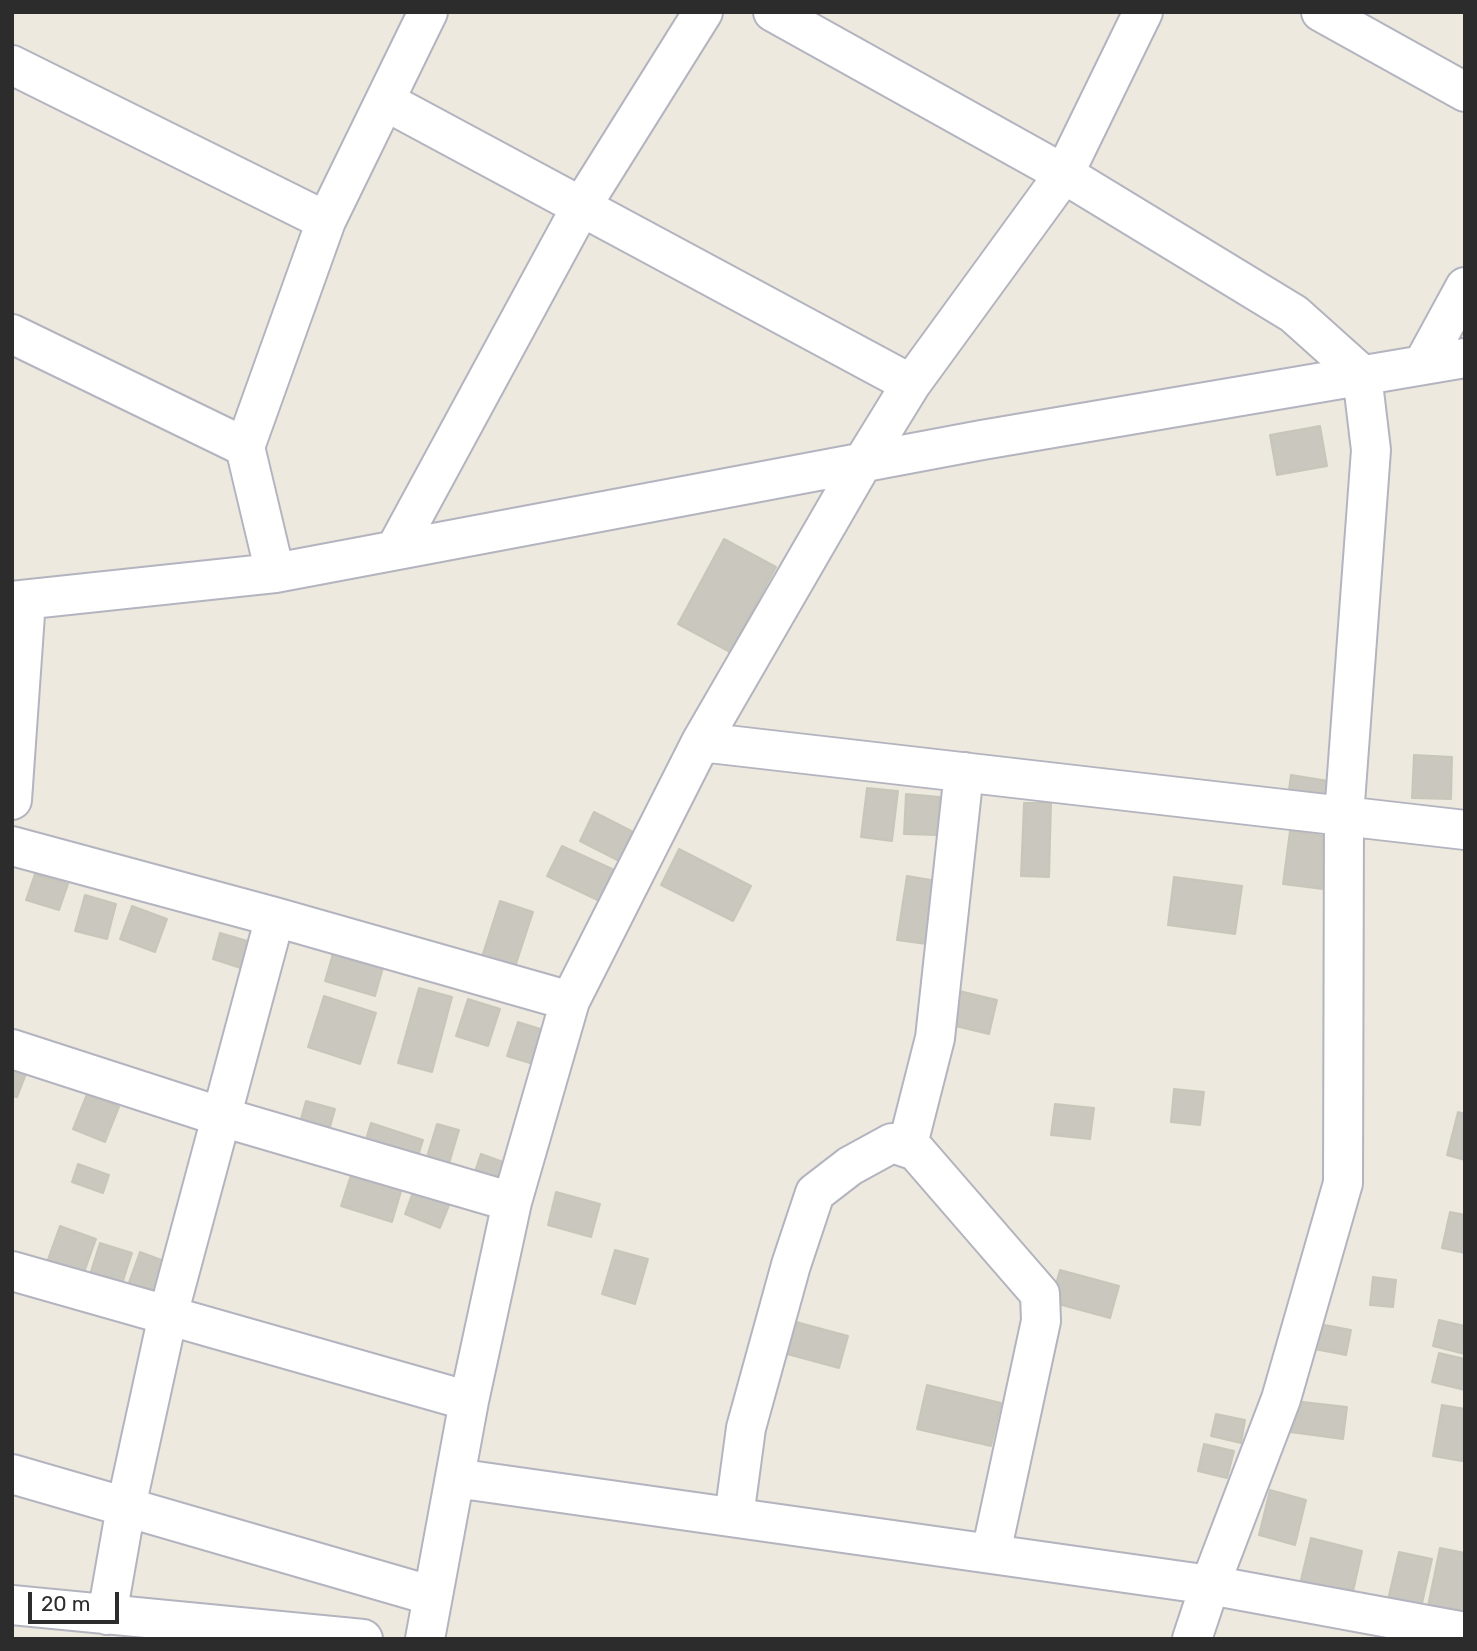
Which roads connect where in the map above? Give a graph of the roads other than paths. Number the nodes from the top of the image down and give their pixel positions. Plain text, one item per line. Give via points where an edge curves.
1 (429, 12) edge
2 (703, 12) edge
3 (773, 12) edge
4 (1143, 12) edge
5 (1321, 12) edge
6 (12, 65) edge
7 (1465, 92) edge
8 (385, 101) junction
9 (1064, 174) junction
10 (582, 206) junction
11 (326, 221) junction
12 (1465, 287) edge
13 (12, 334) edge
14 (1465, 358) edge
15 (1423, 365) junction
16 (1362, 375) junction
17 (911, 384) junction
18 (245, 447) junction
19 (863, 462) junction
20 (395, 550) junction
21 (275, 573) junction
22 (19, 601) edge
23 (701, 742) junction
24 (964, 772) junction
25 (12, 800) edge
26 (1344, 816) junction
27 (1465, 830) edge
28 (12, 846) edge
29 (275, 917) junction
30 (570, 1001) junction
31 (12, 1049) edge
32 (222, 1117) junction
33 (907, 1148) junction
34 (512, 1202) junction
35 (12, 1271) edge
36 (168, 1315) junction
37 (469, 1401) junction
38 (12, 1474) edge
39 (455, 1478) junction
40 (126, 1507) junction
41 (734, 1517) junction
42 (991, 1553) junction
43 (1210, 1585) junction
44 (433, 1596) junction
45 (12, 1605) edge
46 (107, 1615) junction
47 (1465, 1632) edge
48 (363, 1639) edge
49 (425, 1639) edge
50 (1192, 1639) edge

1 - 8 street
2 - 10 street
3 - 9 street
4 - 9 street
5 - 7 street
6 - 11 street
8 - 10 street
8 - 11 street
9 - 16 street via 1294,314
9 - 17 street
10 - 17 street
10 - 20 street
11 - 18 street
12 - 15 street
13 - 18 street
14 - 15 street
15 - 16 street
16 - 19 street
16 - 26 street via 1371,450
17 - 19 street
18 - 21 street
19 - 20 street
19 - 23 street
20 - 21 street
21 - 22 street
22 - 25 street
23 - 24 street
23 - 30 street
24 - 26 street
24 - 33 street via 935,1038
26 - 27 street
26 - 43 street via 1343,1183 1281,1399
28 - 29 street
29 - 30 street
29 - 32 street
30 - 34 street
31 - 32 street
32 - 34 street
32 - 36 street
33 - 41 street via 892,1143 850,1166 815,1193 746,1428
33 - 42 street via 916,1151 1040,1294 1041,1321
34 - 37 street
35 - 36 street
36 - 37 street
36 - 40 street
37 - 39 street
38 - 40 street
39 - 41 street
39 - 44 street
40 - 44 street
40 - 46 street
41 - 42 street
42 - 43 street
43 - 47 street
43 - 50 street
44 - 49 street
45 - 46 street
46 - 48 street

